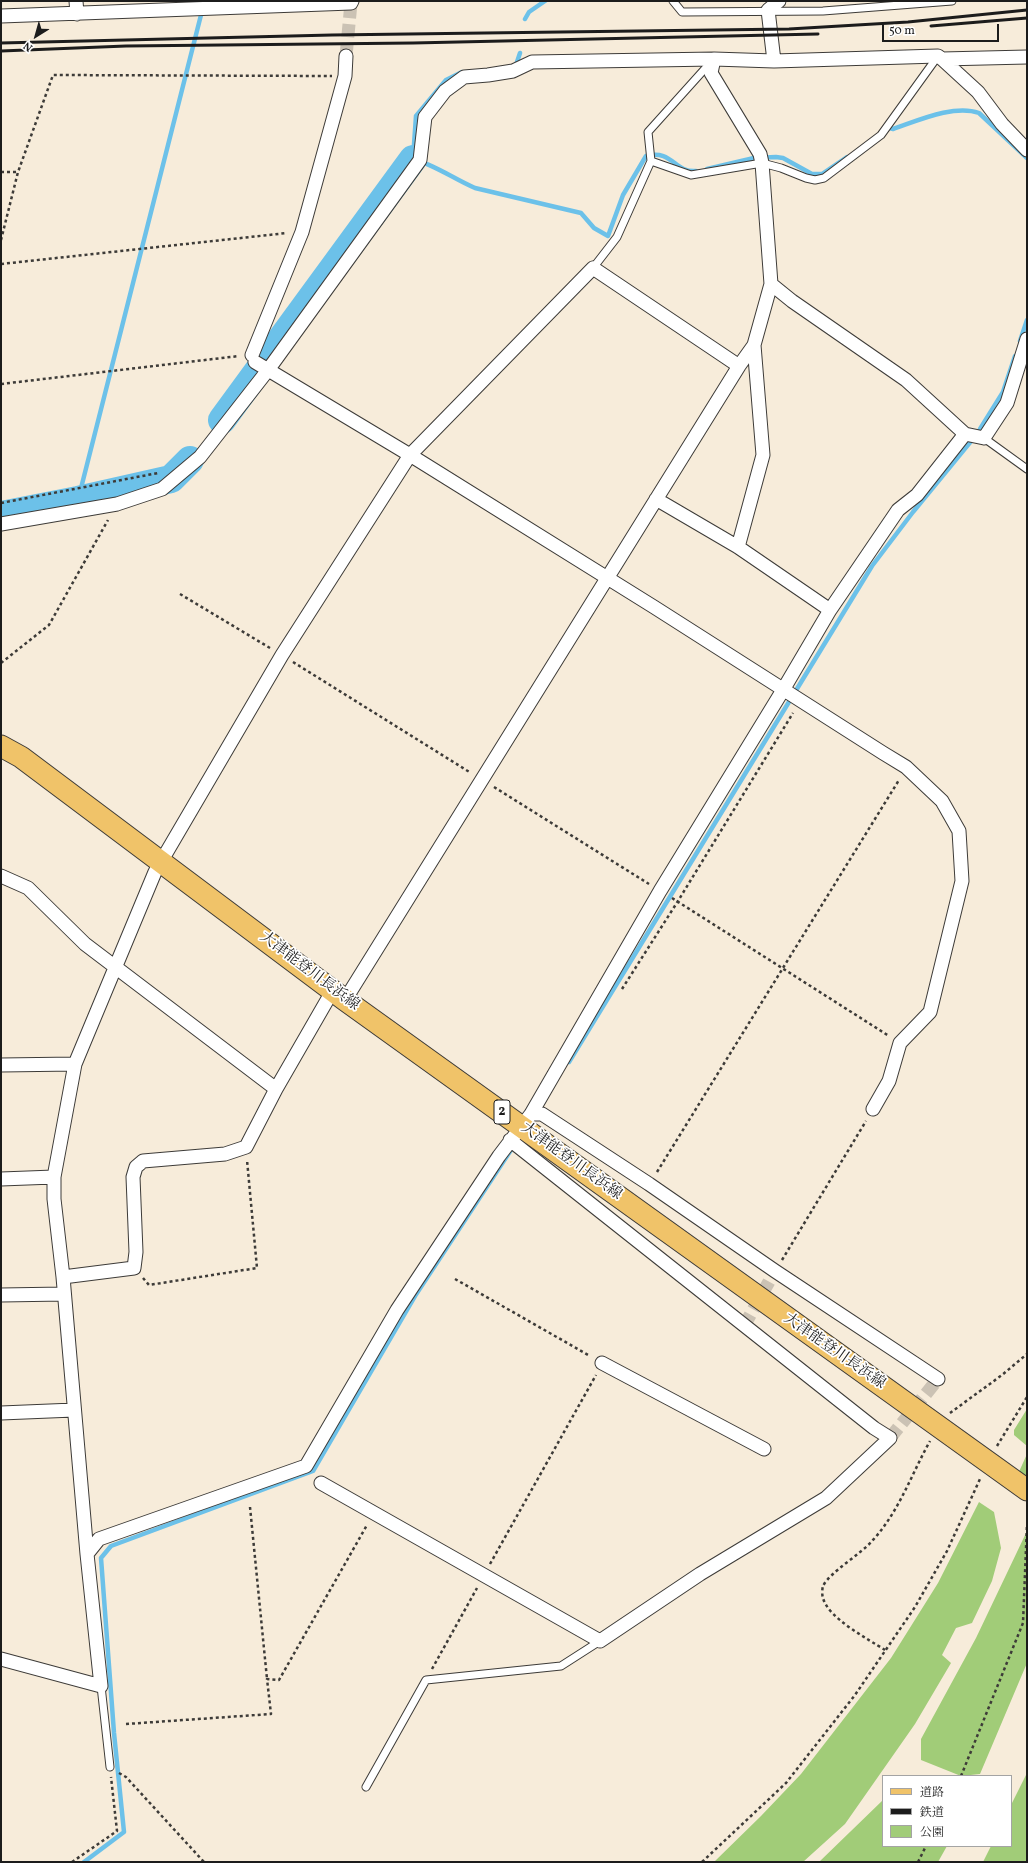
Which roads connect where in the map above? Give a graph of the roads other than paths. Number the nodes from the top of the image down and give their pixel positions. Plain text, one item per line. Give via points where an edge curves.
1 (352, 1) edge
2 (673, 1) edge
3 (779, 1) edge
4 (952, 1) edge
5 (76, 8) edge
6 (768, 10) junction
7 (1, 16) edge
8 (346, 56) tunnel mouth
9 (1027, 57) edge
10 (940, 58) junction
11 (714, 59) junction
12 (774, 61) junction
13 (1027, 150) edge
14 (650, 157) junction
15 (761, 159) junction
16 (593, 268) junction
17 (771, 284) junction
18 (1027, 339) edge
19 (754, 345) junction
20 (738, 366) junction
21 (268, 370) junction
22 (965, 434) junction
23 (984, 438) junction
24 (410, 455) junction
25 (1027, 469) edge
26 (656, 499) junction
27 (1, 524) edge
28 (738, 547) junction
29 (606, 579) junction
30 (830, 610) junction
31 (792, 695) junction
32 (1, 746) edge
33 (161, 862) junction
34 (1, 876) edge
35 (114, 967) junction
36 (339, 995) junction
37 (74, 1064) junction
38 (1, 1065) edge
39 (276, 1089) junction
40 (873, 1109) road end
41 (521, 1127) junction
42 (54, 1177) junction
43 (1, 1179) edge
44 (63, 1277) junction
45 (64, 1294) junction
46 (1, 1295) edge
47 (602, 1364) road end
48 (938, 1379) dead end
49 (74, 1410) junction
50 (1, 1413) edge
51 (764, 1449) dead end
52 (321, 1482) dead end
53 (1027, 1490) edge
54 (87, 1554) junction
55 (600, 1641) junction
56 (1, 1659) edge
57 (101, 1686) junction
58 (110, 1767) road end
59 (366, 1787) dead end

1 - 5 street
2 - 6 lane via 682,12
3 - 6 street
4 - 6 lane via 823,11
5 - 7 street
6 - 12 street
8 - 21 street via 345,76 302,232 253,358
9 - 10 street
10 - 12 street
10 - 13 street via 978,92 1002,124
10 - 15 lane via 881,135 824,178 806,178
11 - 12 street
11 - 14 lane via 648,132
11 - 15 street via 711,73
11 - 21 street via 532,62 513,71 464,77 451,86 425,117 420,160
14 - 15 lane via 691,175
14 - 16 lane via 617,237
15 - 17 street
16 - 20 street
16 - 24 street
17 - 19 street
17 - 22 street via 792,302 906,380
18 - 23 street via 1007,403
19 - 20 street
19 - 28 street via 763,455
20 - 26 street
21 - 24 street
21 - 27 street via 200,457 162,489 117,504
22 - 23 street
22 - 30 street via 917,495 898,510
23 - 25 lane
24 - 29 street
24 - 33 street via 282,656
26 - 28 street
26 - 29 street
28 - 30 street
29 - 31 street
29 - 36 street via 481,779
30 - 31 street
31 - 40 street via 906,767 942,801 959,831 962,881 930,1012 900,1043 889,1081
31 - 41 street via 660,891
32 - 33 main road, 大津能登川長浜線 / 2 via 21,756
33 - 35 street
33 - 36 main road, 大津能登川長浜線 / 2
34 - 35 street via 28,888 85,944
35 - 37 street
35 - 39 street
36 - 39 street
36 - 41 main road, 大津能登川長浜線 / 2
37 - 38 street
37 - 42 street
39 - 44 street via 246,1147 225,1154 143,1161 136,1167 133,1177 136,1252 134,1268
41 - 48 street via 542,1114
41 - 53 main road, 大津能登川長浜線 / 2
41 - 54 street via 397,1310 306,1466 99,1539
41 - 55 street via 868,1423 890,1438 826,1498 700,1574
42 - 43 street
42 - 44 street
44 - 45 street
45 - 46 street
45 - 49 street
47 - 51 street
49 - 50 street
49 - 54 street
52 - 55 street
54 - 57 street
55 - 59 lane via 561,1666 426,1680
56 - 57 street
57 - 58 lane

